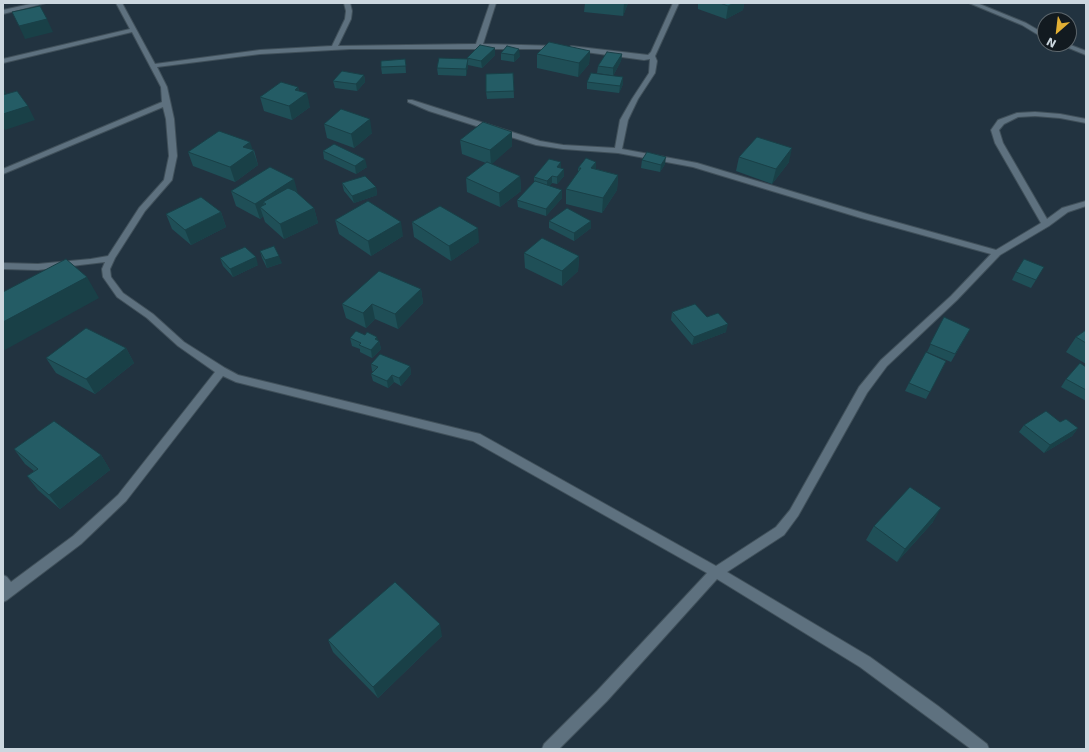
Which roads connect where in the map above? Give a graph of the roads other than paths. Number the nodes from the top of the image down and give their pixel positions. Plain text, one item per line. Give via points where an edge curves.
1 (43, 3) edge
2 (119, 3) edge
3 (347, 3) edge
4 (493, 3) edge
5 (676, 3) edge
6 (972, 3) edge
7 (3, 12) edge
8 (134, 30) junction
9 (1037, 32) edge
10 (479, 46) junction
11 (334, 48) junction
12 (652, 56) junction
13 (3, 61) edge
14 (153, 66) junction
15 (410, 101) dead end
16 (166, 103) junction
17 (1086, 121) edge
18 (618, 151) junction
19 (3, 172) edge
20 (1086, 203) edge
21 (1046, 224) junction
22 (997, 253) junction
23 (111, 258) junction
24 (3, 266) edge
25 (221, 371) junction
26 (716, 572) junction
27 (5, 589) edge
28 (550, 749) edge
29 (982, 749) edge

1 - 7 street
2 - 8 street
3 - 11 street via 350,11 348,19
4 - 10 street
5 - 12 street
6 - 9 street via 1024,24
8 - 13 street
8 - 14 street
10 - 11 street
10 - 12 street via 565,48 644,58
11 - 14 street via 260,52
12 - 18 street via 652,73 624,120
14 - 16 street via 164,87
15 - 18 street via 539,143
16 - 19 street
16 - 23 street via 173,156 168,180 142,210
17 - 21 street via 1042,114 1018,115 1001,122 995,130 998,142
18 - 22 street via 694,165
20 - 21 street via 1065,210
21 - 22 street
22 - 26 street via 954,298 884,363 863,390 794,513 780,531
23 - 24 street via 38,267
23 - 25 street via 106,269 107,277 120,295 150,316 181,344
25 - 26 street via 267,387 476,437
25 - 27 street via 122,498 77,540
26 - 28 street
26 - 29 street via 865,662 933,710

